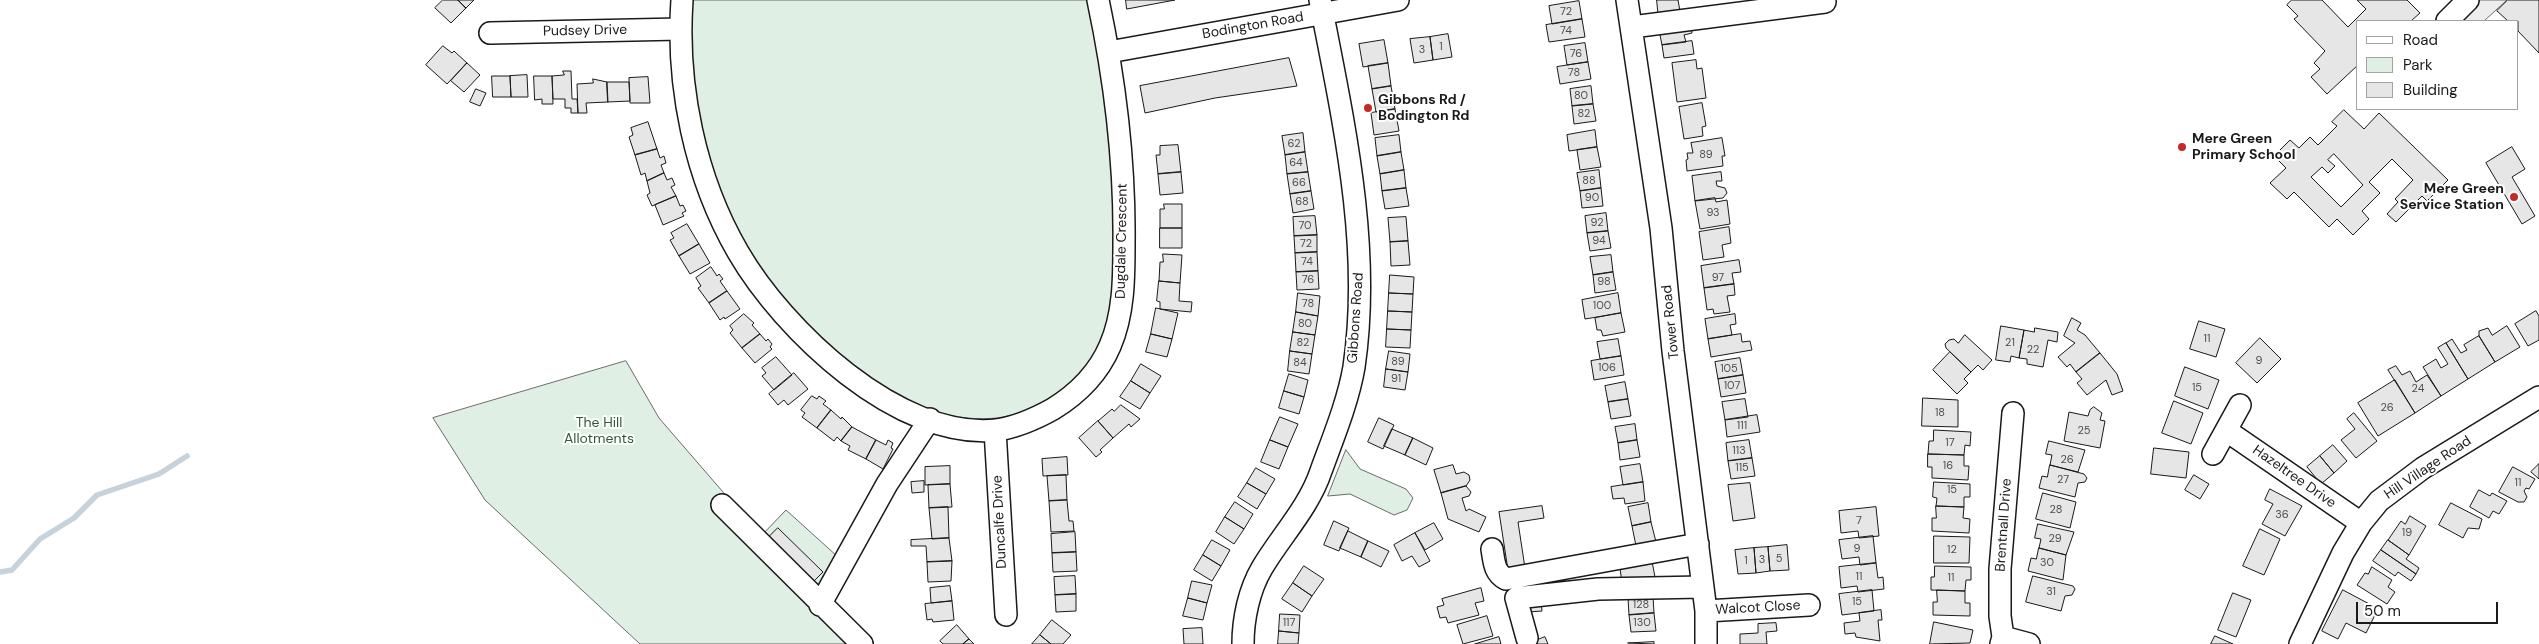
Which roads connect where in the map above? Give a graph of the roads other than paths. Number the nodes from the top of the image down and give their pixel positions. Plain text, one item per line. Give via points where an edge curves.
1 (682, 0) edge
2 (1098, 0) edge
3 (1398, 0) edge
4 (1627, 0) edge
5 (2468, 0) edge
6 (1825, 2) dead end
7 (1321, 7) edge
8 (2448, 20) edge
9 (1632, 27) junction
10 (680, 29) junction
11 (490, 33) dead end
12 (1109, 52) junction
13 (2539, 397) edge
14 (2240, 405) dead end
15 (2013, 413) dead end
16 (930, 419) junction
17 (995, 430) junction
18 (2228, 431) junction
19 (2213, 454) dead end
20 (722, 505) dead end
21 (2361, 523) junction
22 (1698, 544) junction
23 (1492, 549) dead end
24 (1702, 586) junction
25 (820, 605) junction
26 (1809, 605) dead end
27 (1706, 611) junction
28 (1006, 614) dead end
29 (1527, 638) dead end
30 (2002, 641) edge
31 (862, 644) edge
32 (1243, 644) edge
33 (1706, 644) edge
34 (2029, 644) edge
35 (2300, 644) edge

1 - 10 street, Dugdale Crescent
2 - 12 street, Dugdale Crescent
3 - 7 street, Bodington Road
4 - 9 street, Tower Road
5 - 8 street
6 - 9 street
7 - 12 street, Bodington Road
7 - 32 street, Gibbons Road via 1360,257 1353,368 1319,478 1261,570 1249,600
9 - 22 street, Tower Road via 1661,228
10 - 11 street, Pudsey Drive
10 - 16 street, Dugdale Crescent via 686,107 709,194 739,253 785,317 827,360 855,381
12 - 17 street, Dugdale Crescent via 1125,185 1124,278 1120,312 1111,345 1096,373 1075,395 1020,425
13 - 21 street, Hill Village Road via 2396,487
14 - 18 street
15 - 30 street, Brentnall Drive via 2000,569
16 - 17 street, Dugdale Crescent via 969,429
16 - 25 street via 887,484
17 - 28 street, Duncalfe Drive
18 - 19 street
18 - 21 street, Hazeltree Drive
20 - 25 street
21 - 35 street, Hill Village Road via 2343,553
22 - 23 street via 1506,579 1495,568
22 - 24 street, Tower Road
24 - 27 street, Tower Road
24 - 29 street via 1598,588 1516,598
25 - 31 street
26 - 27 street, Walcot Close
27 - 33 street, Tower Road
30 - 34 street, Brentnall Drive

